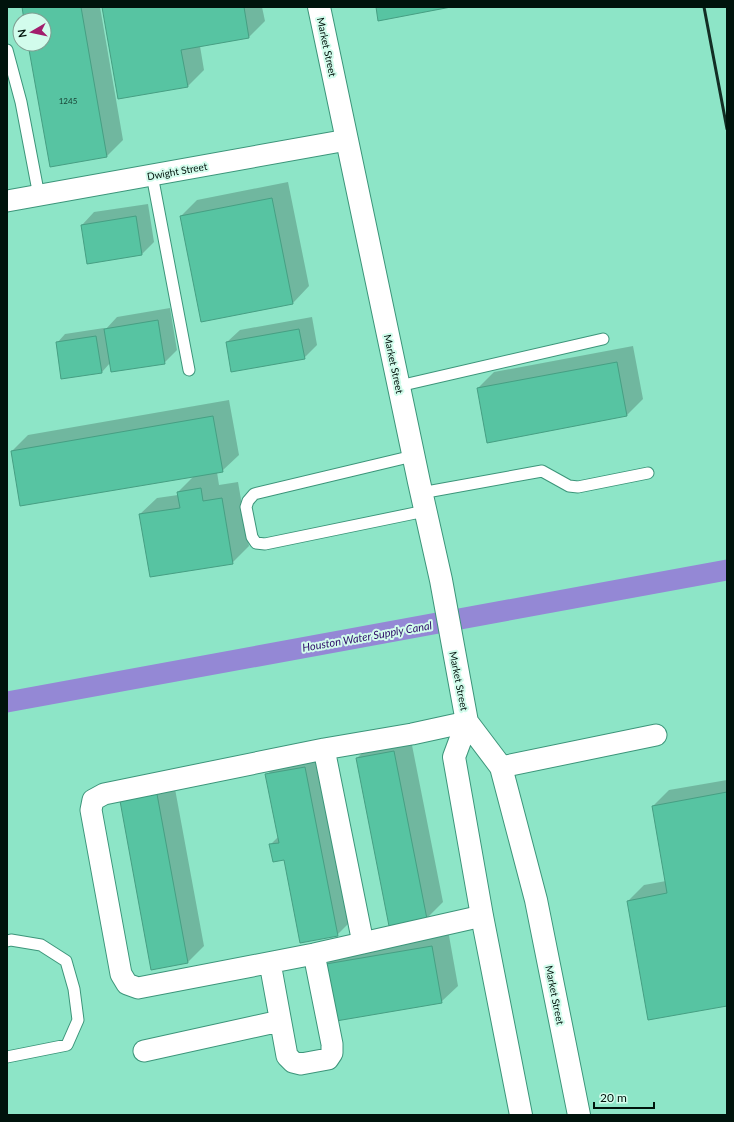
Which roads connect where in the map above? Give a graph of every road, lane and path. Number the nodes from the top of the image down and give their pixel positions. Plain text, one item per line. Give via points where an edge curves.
1 (319, 7) edge
2 (7, 50) edge
3 (347, 140) junction
4 (152, 175) junction
5 (39, 196) junction
6 (7, 201) edge
7 (603, 340) dead end
8 (189, 370) dead end
9 (399, 386) junction
10 (413, 456) junction
11 (648, 473) dead end
12 (423, 502) junction
13 (467, 722) junction
14 (656, 734) dead end
15 (324, 750) junction
16 (501, 767) junction
17 (482, 916) junction
18 (7, 941) edge
19 (363, 943) junction
20 (314, 954) junction
21 (270, 963) junction
22 (280, 1021) junction
23 (144, 1051) dead end
24 (7, 1057) edge
25 (522, 1115) edge
26 (579, 1115) edge

1 - 3 main road, Market Street
2 - 5 lane via 21,102
3 - 4 street, Dwight Street
3 - 9 main road, Market Street
4 - 5 street, Dwight Street
4 - 8 lane
5 - 6 street, Dwight Street
7 - 9 lane
9 - 10 main road, Market Street
10 - 12 main road, Market Street
10 - 12 lane via 254,494 246,507 252,537 256,542 265,544
11 - 12 lane via 578,487 569,486 542,471
12 - 13 main road, Market Street
13 - 15 street
13 - 16 main road, Market Street
13 - 17 main road, Market Street via 454,757
14 - 16 street
15 - 19 street
15 - 21 street via 104,794 93,800 91,810 121,974 127,984 138,988
16 - 26 main road, Market Street via 536,900
17 - 19 street
17 - 25 main road, Market Street
18 - 24 lane via 41,945 66,961 74,989 78,1020 67,1045
19 - 20 street
20 - 21 street
20 - 22 street via 332,1044 332,1053 328,1059 301,1064 293,1062 287,1056
21 - 22 street
22 - 23 street

